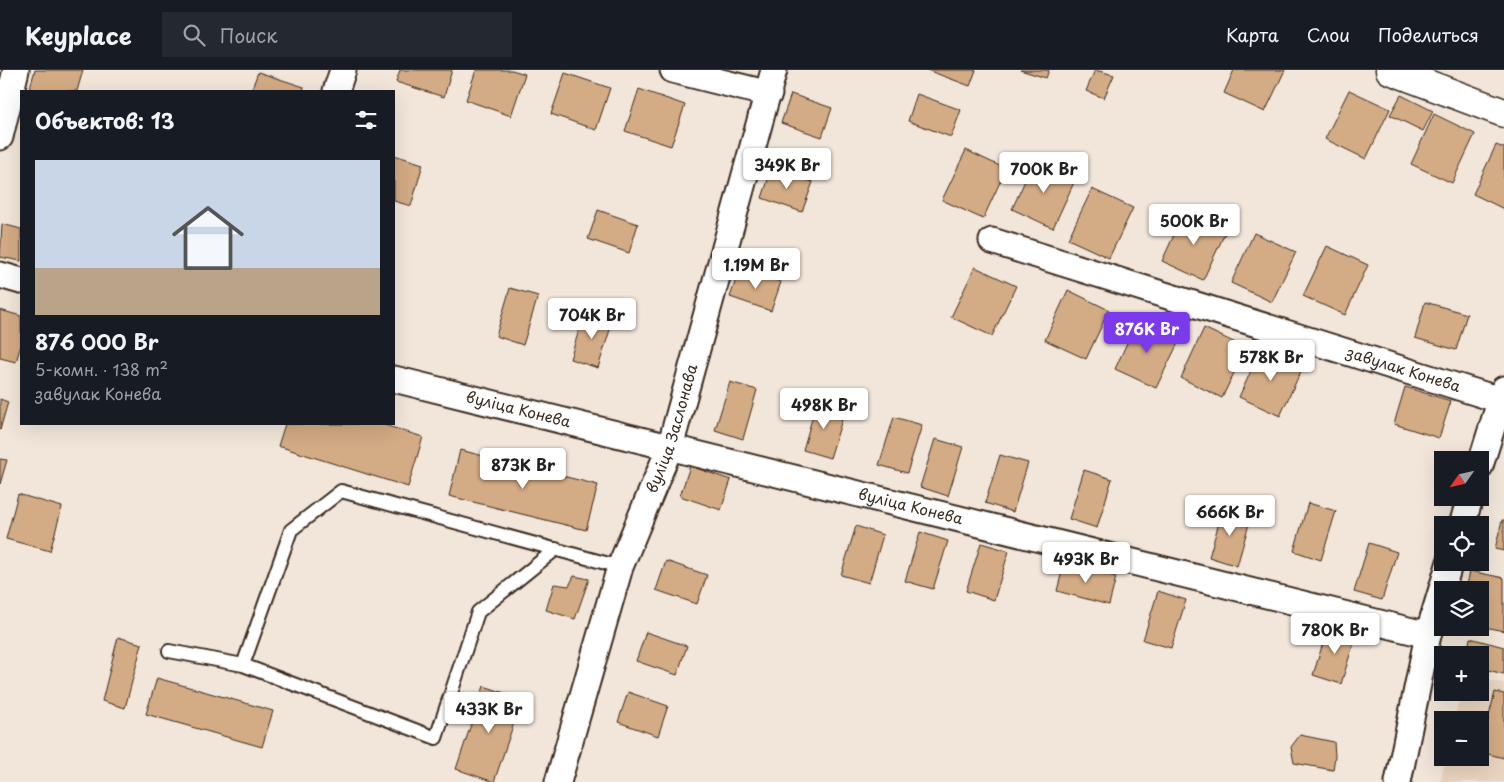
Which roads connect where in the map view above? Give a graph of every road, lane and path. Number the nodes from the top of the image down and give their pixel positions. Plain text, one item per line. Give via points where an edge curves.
1 (16, 70) edge
2 (343, 70) edge
3 (673, 70) edge
4 (774, 70) edge
5 (1390, 70) edge
6 (336, 90) edge
7 (768, 94) junction
8 (1504, 113) edge
9 (0, 137) edge
10 (992, 240) dead end
11 (0, 275) edge
12 (20, 281) edge
13 (395, 379) edge
14 (1502, 395) edge
15 (670, 447) junction
16 (1485, 451) edge
17 (556, 549) junction
18 (620, 567) junction
19 (1447, 571) edge
20 (1428, 635) junction
21 (169, 651) dead end
22 (243, 665) junction
23 (558, 782) edge
24 (1398, 782) edge

1 - 9 street
2 - 6 street
3 - 7 street
4 - 7 street, вуліца Заслонава
5 - 8 street
7 - 15 street, вуліца Заслонава
10 - 14 street, завулак Конева
11 - 12 street
13 - 15 street, вуліца Конева
14 - 16 street
15 - 18 street, вуліца Заслонава
15 - 20 street, вуліца Конева
17 - 18 lane
17 - 22 lane via 341,491 290,530
17 - 22 lane via 478,612 436,738
18 - 23 street, вуліца Заслонава
19 - 20 street
20 - 24 street
21 - 22 lane

